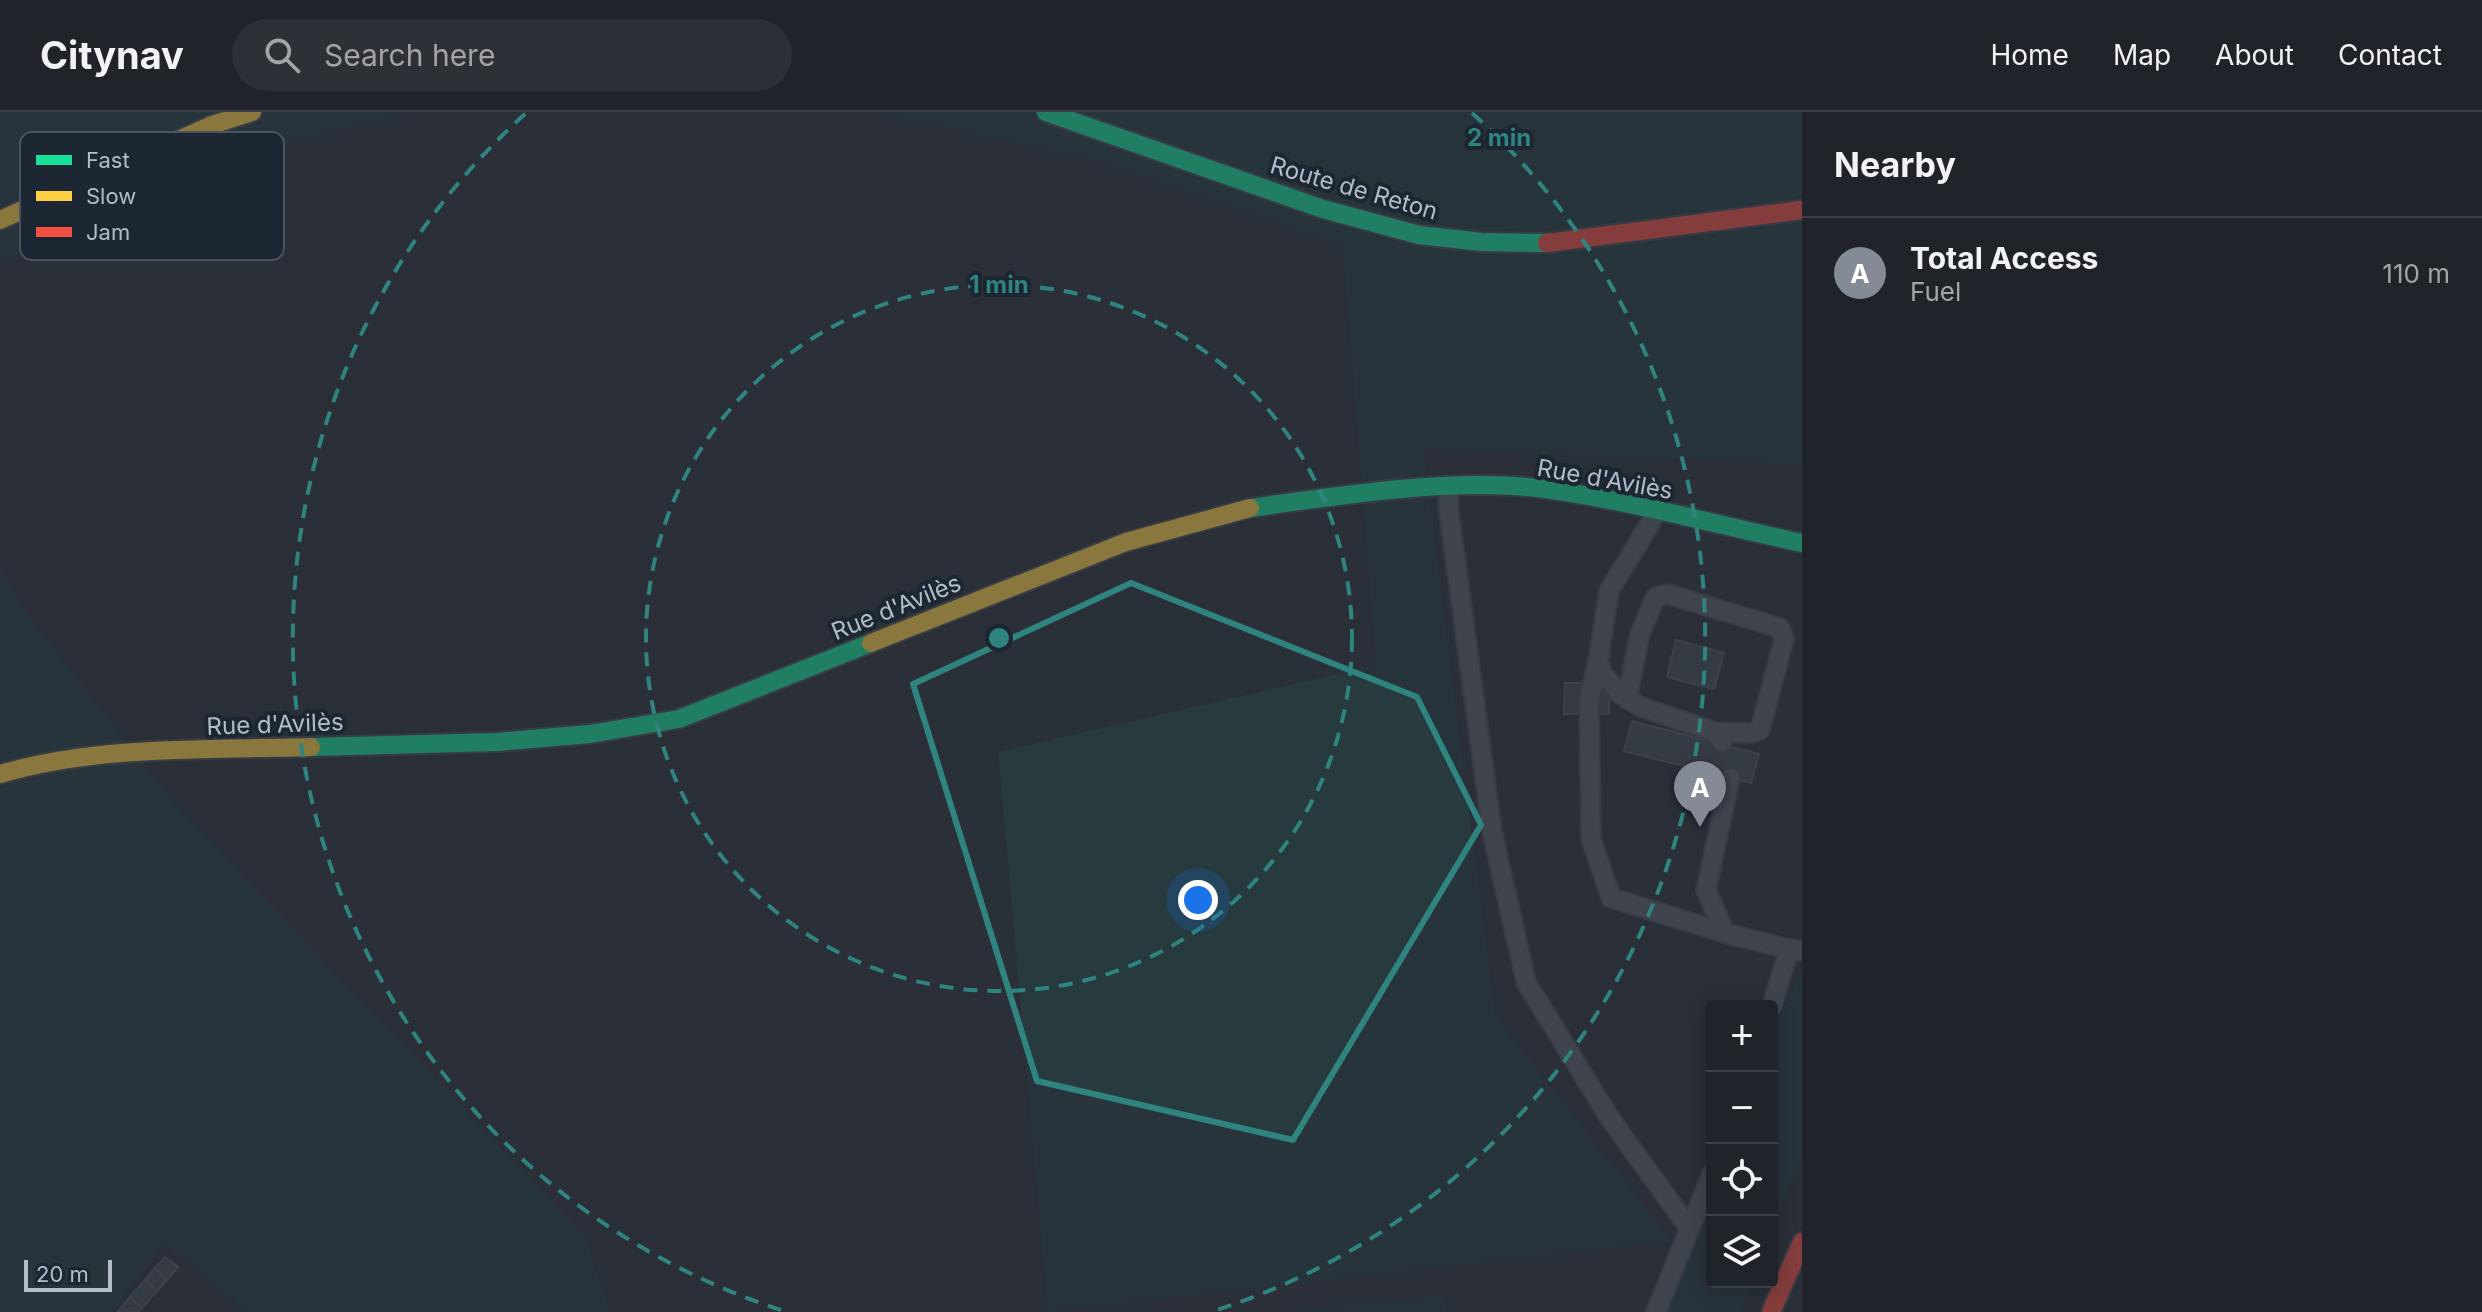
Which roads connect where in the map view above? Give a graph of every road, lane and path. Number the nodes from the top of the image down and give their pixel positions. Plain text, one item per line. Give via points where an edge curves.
1 (252, 112) edge
2 (1046, 112) edge
3 (196, 132) edge
4 (1802, 210) edge
5 (20, 211) edge
6 (0, 220) edge
7 (1450, 487) junction
8 (1657, 511) junction
9 (1802, 543) edge
10 (1598, 661) junction
11 (1627, 699) junction
12 (0, 774) edge
13 (1730, 778) dead end
14 (1725, 933) junction
15 (1796, 950) edge
16 (1775, 1000) edge
17 (1706, 1188) edge
18 (1689, 1228) junction
19 (1802, 1242) edge
20 (1656, 1312) edge
21 (1771, 1312) edge

1 - 3 street
2 - 4 street, Route de Reton via 1323,209 1419,235 1550,243
5 - 6 street
7 - 8 street, Rue d'Avilès via 1545,489
7 - 12 street, Rue d'Avilès via 1340,495 1231,511 1126,542 679,719 497,742 117,753 38,763
7 - 18 lane via 1448,505 1492,831 1526,982 1611,1120
8 - 9 street, Rue d'Avilès
8 - 10 lane via 1609,591
10 - 11 lane
10 - 14 lane via 1589,701 1591,839 1611,898
11 - 11 lane via 1720,738 1760,730 1784,639 1780,628 1667,594 1655,598 1640,634
13 - 14 lane via 1706,890
14 - 15 lane
15 - 16 lane
17 - 18 lane
18 - 20 lane
19 - 21 street

